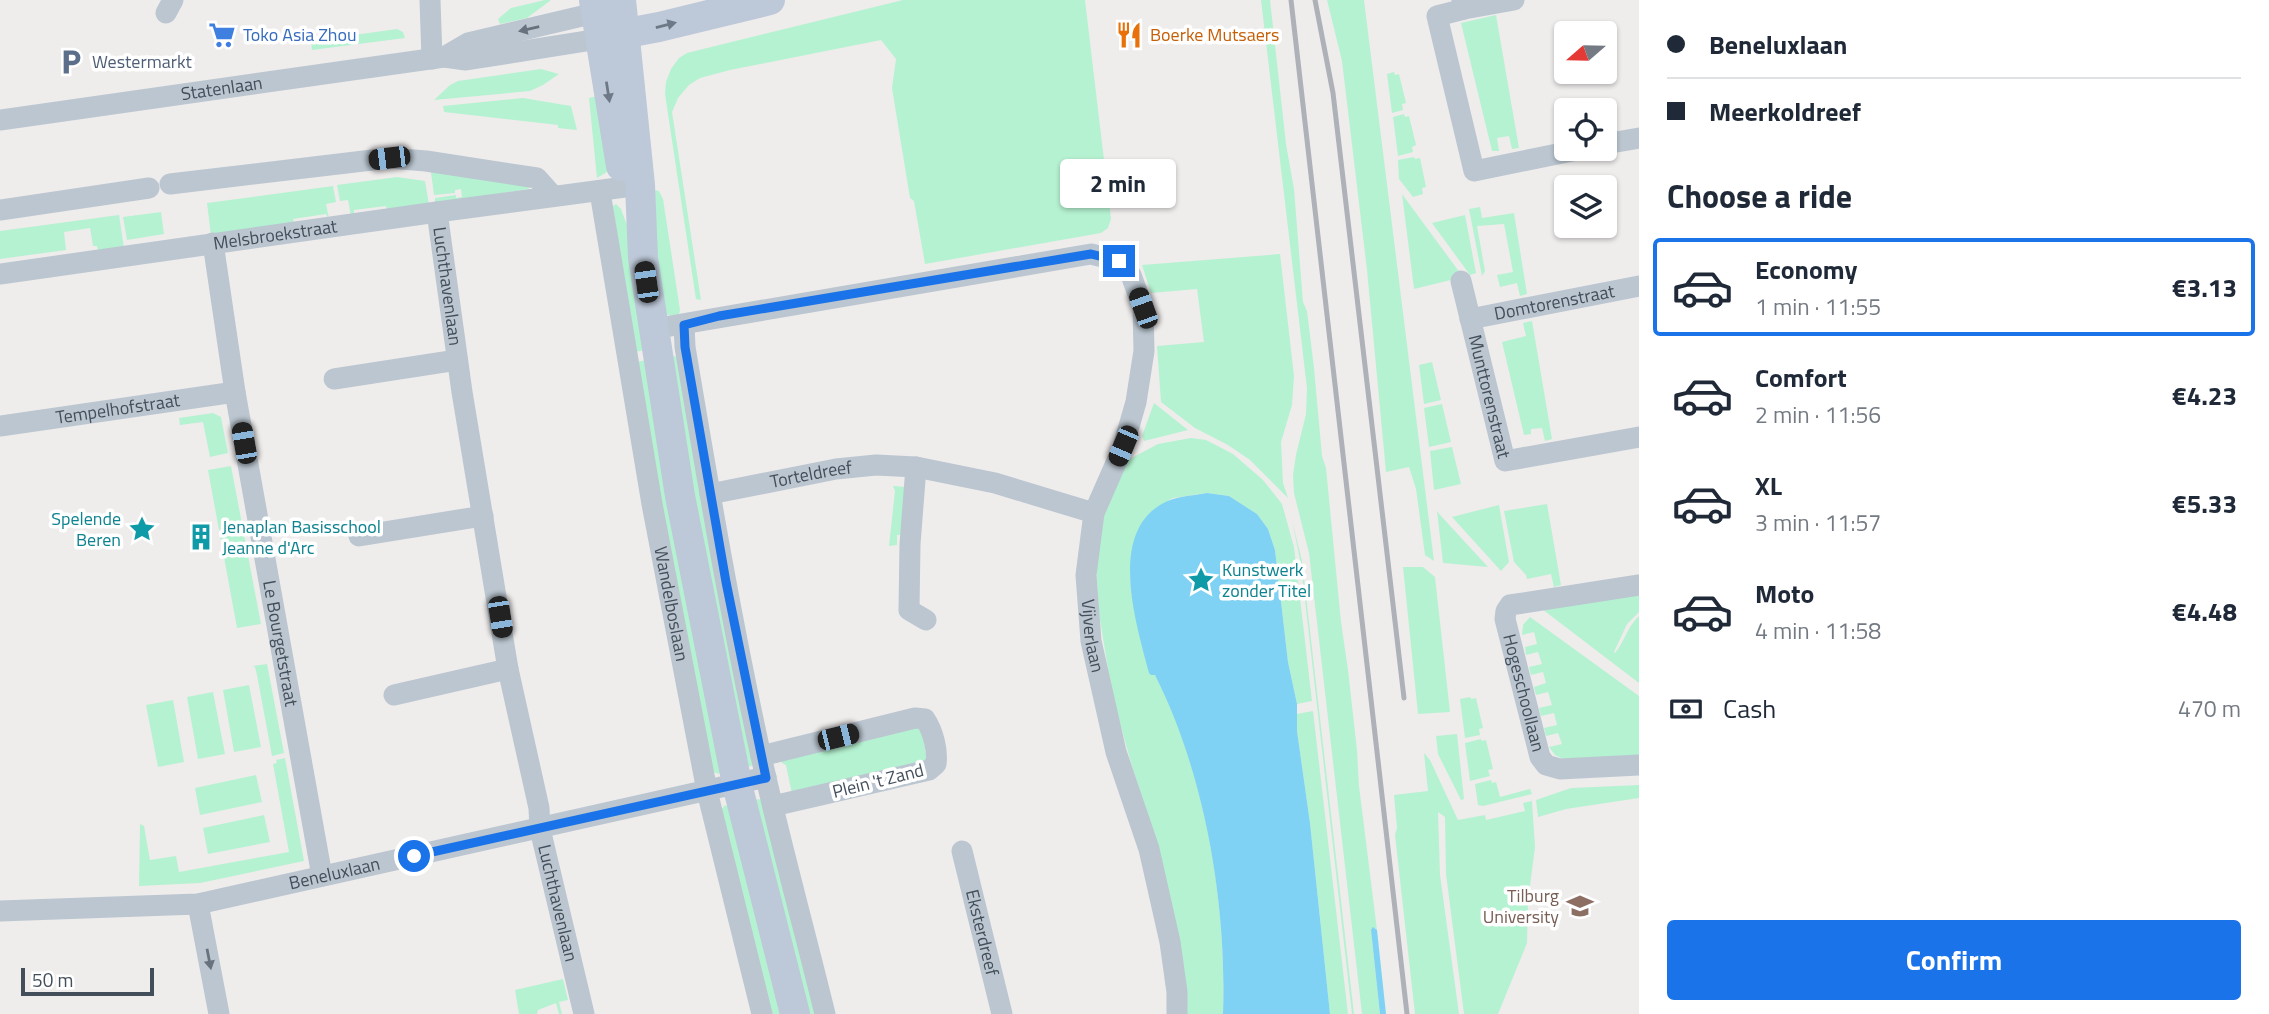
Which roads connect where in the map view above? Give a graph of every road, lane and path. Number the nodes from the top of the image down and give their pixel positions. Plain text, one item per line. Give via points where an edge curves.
1 (430, 0) edge
2 (770, 0) edge
3 (1514, 0) edge
4 (1463, 5) edge
5 (615, 13) edge
6 (438, 58) junction
7 (0, 120) edge
8 (1639, 138) edge
9 (1617, 142) edge
10 (1554, 155) edge
11 (622, 188) junction
12 (553, 196) junction
13 (0, 210) edge
14 (436, 212) junction
15 (213, 243) junction
16 (0, 274) edge
17 (1461, 281) dead end
18 (1639, 286) edge
19 (1470, 318) junction
20 (684, 325) junction
21 (653, 329) junction
22 (457, 360) junction
23 (334, 379) dead end
24 (235, 392) junction
25 (0, 426) edge
26 (1639, 437) edge
27 (916, 467) junction
28 (710, 494) junction
29 (1094, 513) junction
30 (483, 516) junction
31 (359, 536) dead end
32 (1639, 585) edge
33 (926, 620) dead end
34 (508, 669) junction
35 (394, 695) dead end
36 (761, 756) junction
37 (1639, 765) edge
38 (766, 778) junction
39 (737, 784) junction
40 (706, 791) junction
41 (773, 806) junction
42 (540, 829) junction
43 (962, 851) dead end
44 (323, 876) junction
45 (198, 904) junction
46 (0, 911) edge
47 (219, 1014) edge
48 (584, 1014) edge
49 (762, 1014) edge
50 (795, 1014) edge
51 (825, 1014) edge
52 (1002, 1014) edge
53 (1177, 1014) edge

1 - 6 street
5 -> 2 street, Statenlaan
3 - 4 street
4 - 10 street via 1437,16 1474,171
5 - 6 street, Statenlaan via 468,43
5 - 11 street, Wandelboslaan
6 - 7 street, Statenlaan
8 - 9 street
11 - 12 street, Melsbroekstraat
11 - 21 street, Wandelboslaan via 643,258
11 - 40 street, Wandelboslaan via 652,504
12 - 13 street via 537,178 389,158
12 - 14 street, Melsbroekstraat
14 - 15 street, Melsbroekstraat
14 - 22 street, Luchthavenlaan
15 - 16 street, Melsbroekstraat
15 - 24 street, Le Bourgetstraat
17 - 19 street, Munttorenstraat
18 - 19 street, Domtorenstraat
19 - 26 street, Munttorenstraat via 1505,461
20 - 21 street
20 - 28 street
20 - 29 street, Vijverlaan via 1091,254 1119,261 1131,275 1143,308 1144,351 1123,446
21 - 39 street, Wandelboslaan via 680,496
22 - 23 street, Luchthavenlaan
22 - 30 street, Luchthavenlaan
24 - 25 street, Tempelhofstraat
24 - 44 street, Le Bourgetstraat
27 - 28 street, Torteldreef via 836,470
27 - 29 street, Torteldreef
27 - 33 street via 909,610
28 - 36 street
29 - 53 street, Vijverlaan via 1086,575 1091,641 1116,752 1149,849 1170,942
30 - 31 street
30 - 34 street, Luchthavenlaan
32 - 37 street, Hogeschoollaan via 1510,605 1505,619 1540,757 1546,765 1560,769
34 - 35 street
34 - 42 street, Luchthavenlaan via 540,807
36 - 38 street
36 - 41 street, Plein 't Zand via 915,718 925,719 930,727 937,755 936,764 929,769
38 - 39 street, Beneluxlaan
38 - 41 street
39 - 40 street, Beneluxlaan
39 - 50 street, Wandelboslaan
40 - 42 street, Beneluxlaan
40 - 49 street, Wandelboslaan
41 - 51 street
42 - 44 street, Beneluxlaan
42 - 48 street, Luchthavenlaan
43 - 52 street, Eksterdreef
44 - 45 street, Beneluxlaan
45 - 46 street, Beneluxlaan
45 -> 47 street

